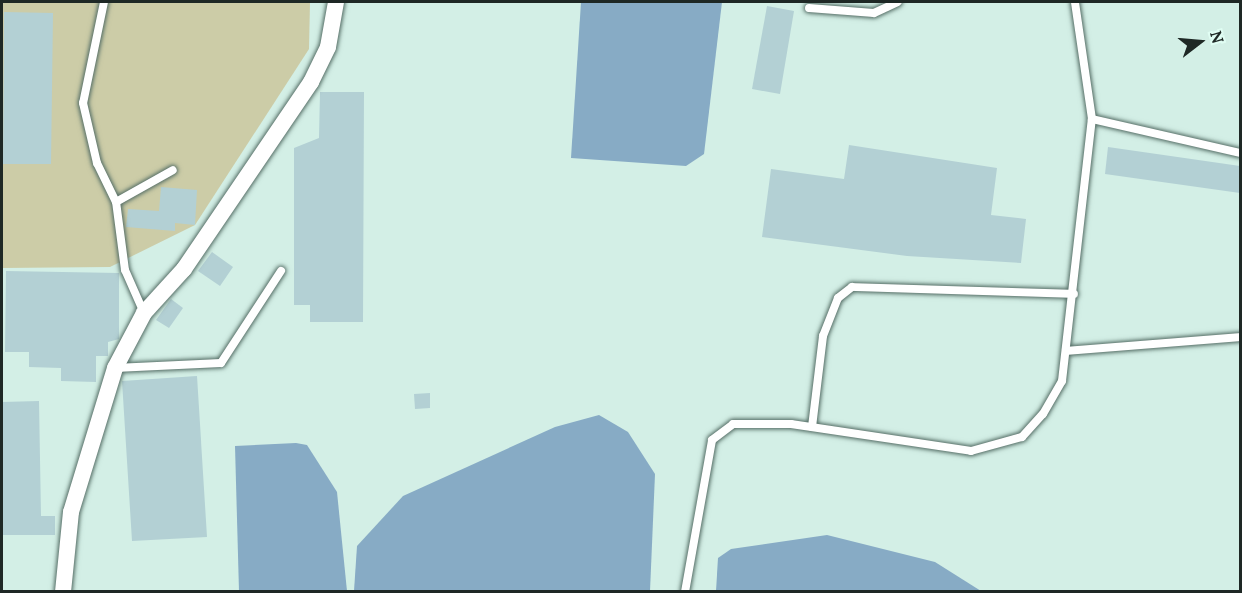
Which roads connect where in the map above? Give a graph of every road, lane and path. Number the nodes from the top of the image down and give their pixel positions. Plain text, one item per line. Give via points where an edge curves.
1 (104, 2) edge
2 (336, 2) edge
3 (898, 2) edge
4 (1075, 2) edge
5 (809, 8) dead end
6 (1092, 119) junction
7 (1240, 153) edge
8 (173, 171) dead end
9 (116, 202) junction
10 (281, 272) dead end
11 (1074, 294) junction
12 (144, 313) junction
13 (1240, 337) edge
14 (1066, 351) junction
15 (115, 368) junction
16 (813, 427) junction
17 (63, 591) edge
18 (685, 591) edge

1 - 9 lane via 83,104 97,163
2 - 12 street via 328,47 311,82 184,269
3 - 5 lane via 874,14
4 - 6 lane
6 - 7 lane
6 - 11 lane
8 - 9 lane
9 - 12 lane via 125,270
10 - 15 lane via 221,363
11 - 14 lane
11 - 16 lane via 852,287 838,298 824,336
12 - 15 street
13 - 14 lane
14 - 16 lane via 1062,381 1022,437 971,451
15 - 17 street via 71,512
16 - 18 lane via 734,424 712,440

